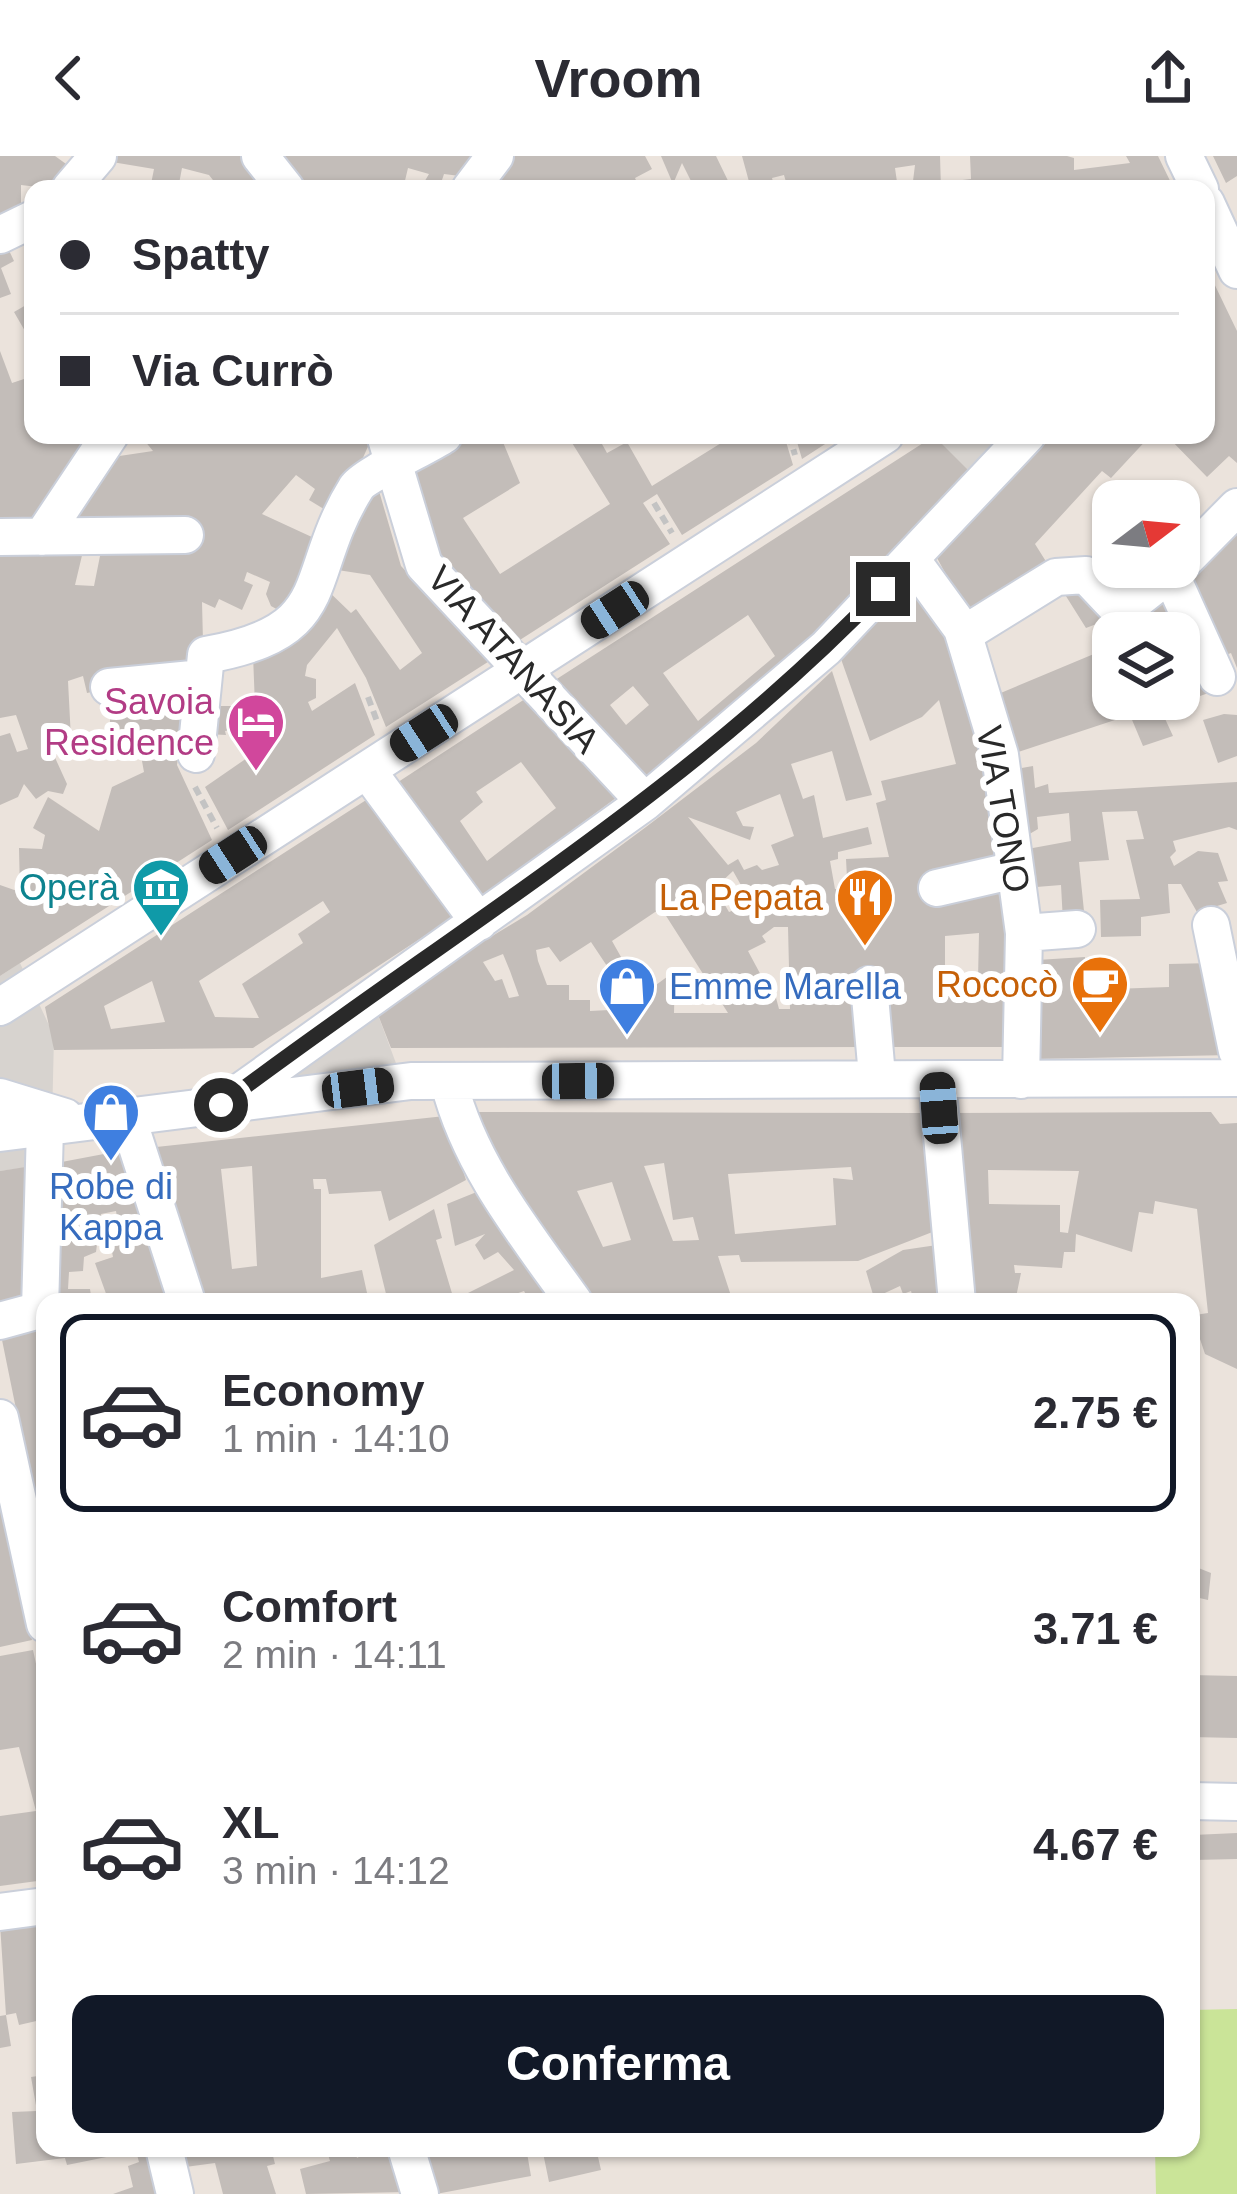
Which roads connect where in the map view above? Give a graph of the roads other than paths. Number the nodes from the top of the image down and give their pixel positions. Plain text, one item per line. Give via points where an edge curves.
1 (98, 156) edge
2 (260, 156) edge
3 (495, 156) edge
4 (78, 180) edge
5 (279, 180) edge
6 (477, 180) edge
7 (1215, 222) edge
8 (1237, 270) edge
9 (104, 444) edge
10 (871, 444) edge
11 (1012, 444) edge
12 (388, 450) edge
13 (1237, 507) edge
14 (185, 535) dead end
15 (0, 537) edge
16 (42, 537) junction
17 (1200, 545) edge
18 (911, 559) junction
19 (1092, 581) edge
20 (1098, 588) edge
21 (1152, 588) edge
22 (1183, 588) edge
23 (964, 634) junction
24 (520, 672) junction
25 (1217, 677) dead end
26 (203, 678) junction
27 (109, 687) dead end
28 (196, 754) road end
29 (367, 770) junction
30 (645, 802) junction
31 (1016, 870) junction
32 (937, 888) dead end
33 (479, 922) junction
34 (1211, 925) dead end
35 (1077, 929) dead end
36 (1024, 933) junction
37 (869, 985) dead end
38 (0, 1006) edge
39 (1237, 1051) edge
40 (878, 1076) junction
41 (1237, 1078) edge
42 (937, 1079) junction
43 (1021, 1080) junction
44 (449, 1083) junction
45 (0, 1097) edge
46 (221, 1105) junction
47 (127, 1116) junction
48 (59, 1126) junction
49 (0, 1133) edge
50 (42, 1293) edge
51 (184, 1293) edge
52 (568, 1293) edge
53 (956, 1293) edge
54 (36, 1311) edge
55 (0, 1321) edge
56 (0, 1418) edge
57 (36, 1583) edge
58 (1200, 1802) edge
59 (1237, 1802) edge
60 (36, 1907) edge
61 (0, 1912) edge
62 (166, 2157) edge
63 (409, 2157) edge
64 (175, 2194) edge
65 (421, 2194) edge

1 - 4 street
2 - 5 street
3 - 6 street
7 - 8 street
9 - 16 street
10 - 24 street
11 - 18 street
12 - 24 street, VIA ATANASIA via 424,565
12 - 26 street via 358,484 304,610 272,638 206,655
13 - 17 street
14 - 16 street
15 - 16 street
18 - 23 street, VIA TONO
18 - 30 street via 826,648
19 - 23 street via 1062,574
20 - 21 street via 1121,612
22 - 25 street
23 - 31 street, VIA TONO via 1000,755
24 - 29 street
24 - 30 street, VIA ATANASIA
26 - 27 street
26 - 28 street
29 - 33 street
29 - 38 street
30 - 33 street
31 - 32 street
31 - 36 street, VIA TONO
33 - 46 street
34 - 39 street
35 - 36 street
36 - 43 street, VIA TONO
37 - 40 street
40 - 42 street
40 - 44 street
41 - 43 street
42 - 43 street
42 - 53 street
44 - 46 street
44 - 52 street via 487,1178
45 - 48 street
46 - 47 street
47 - 48 street
47 - 51 street
48 - 49 street
48 - 50 street
54 - 55 street
56 - 57 street
58 - 59 street
60 - 61 street
62 - 64 street
63 - 65 street

